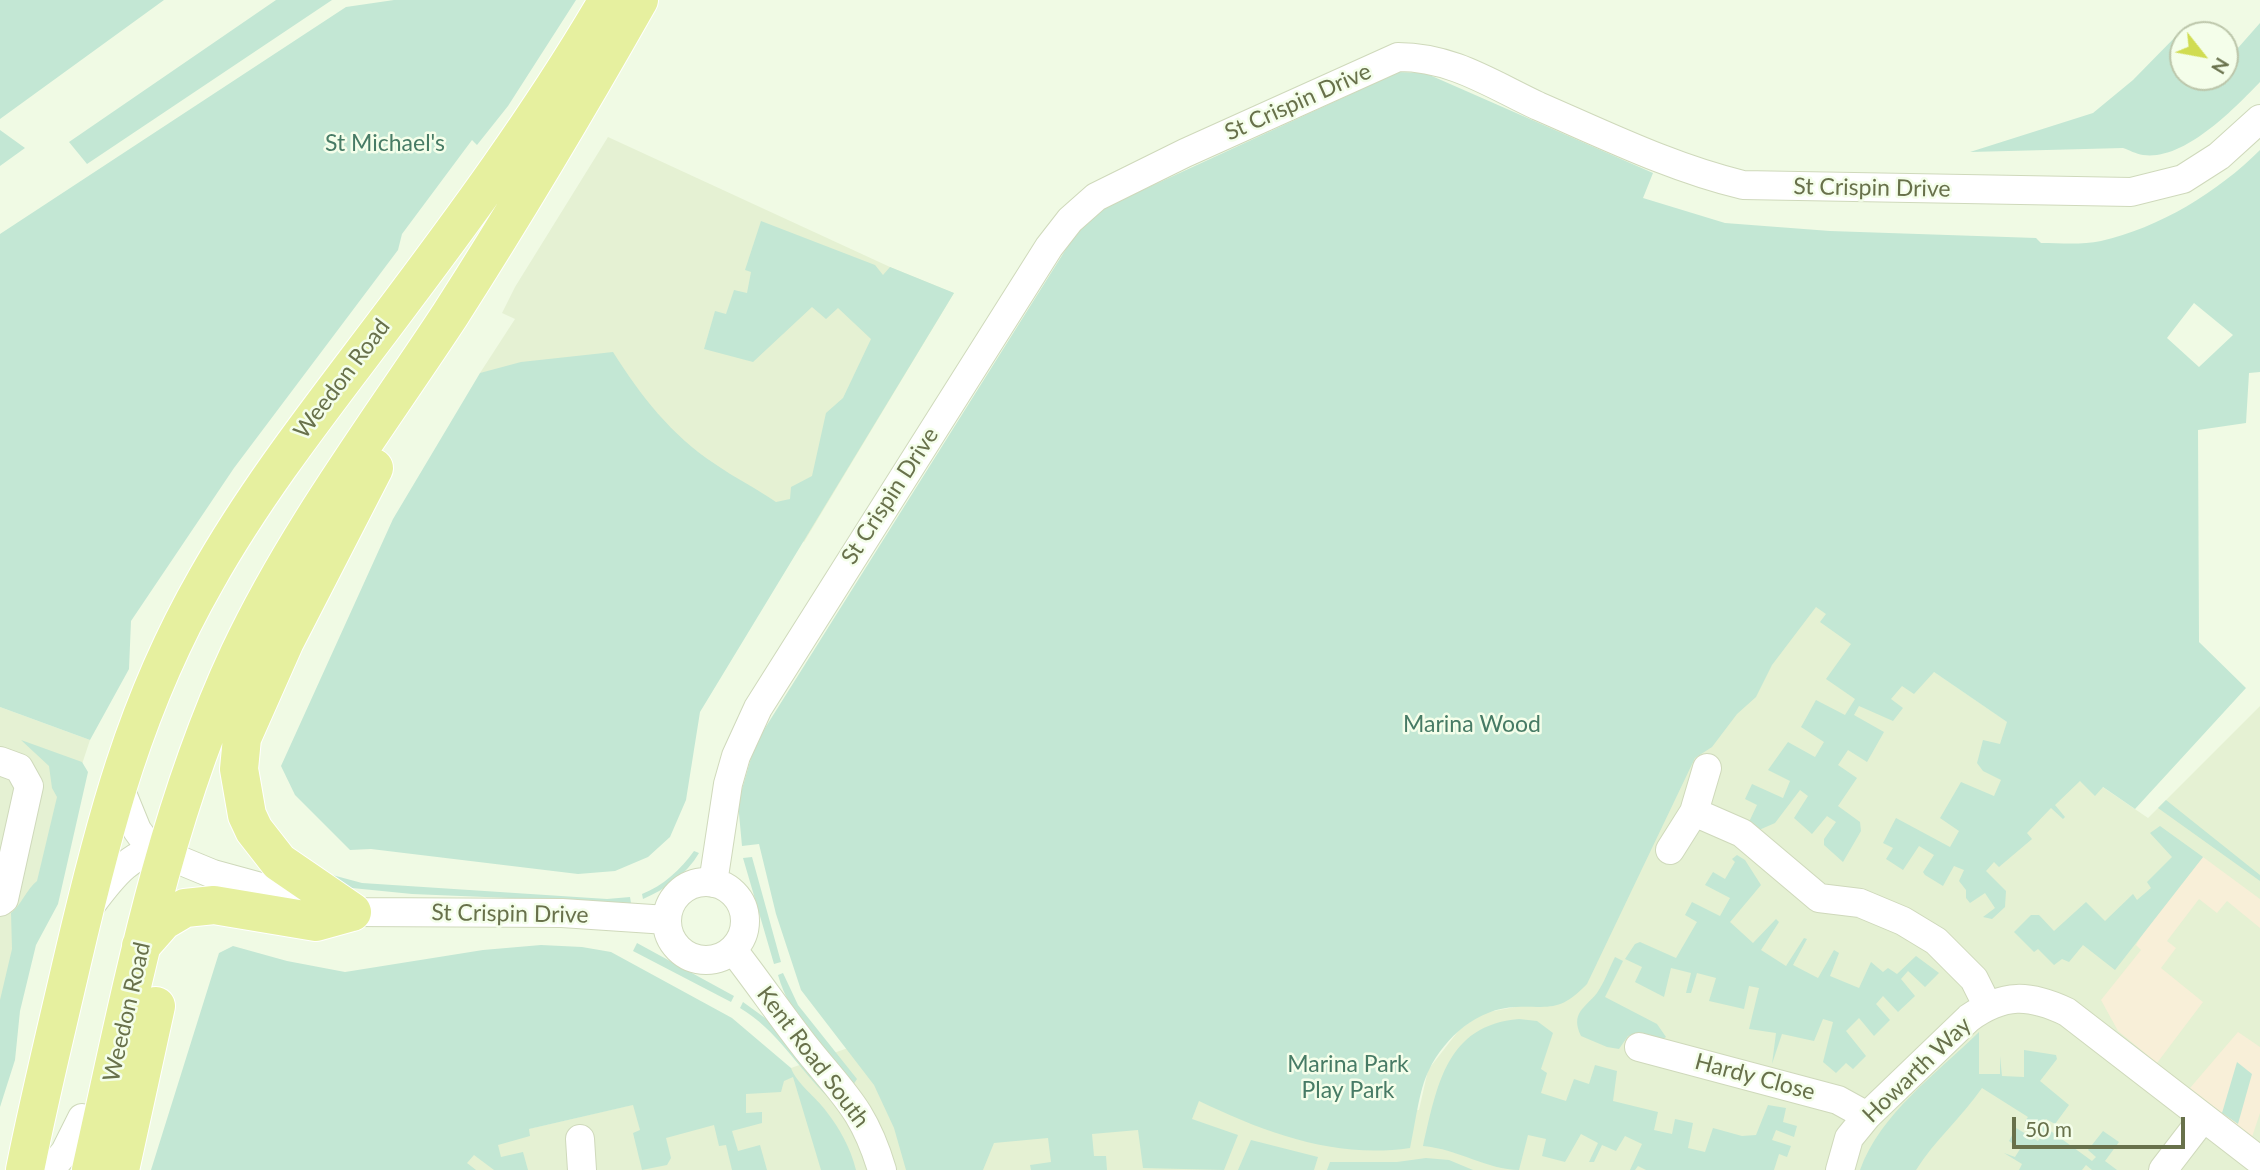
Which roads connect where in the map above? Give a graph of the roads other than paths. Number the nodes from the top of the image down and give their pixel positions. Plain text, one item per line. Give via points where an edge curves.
1 (608, 0) edge
2 (639, 0) edge
3 (2260, 119) edge
4 (420, 359) junction
5 (0, 761) edge
6 (1707, 768) dead end
7 (117, 782) junction
8 (1694, 812) junction
9 (1670, 850) dead end
10 (184, 856) junction
11 (713, 883) junction
12 (0, 902) edge
13 (352, 912) junction
14 (174, 915) junction
15 (82, 917) junction
16 (667, 920) junction
17 (142, 945) junction
18 (733, 950) junction
19 (1987, 1005) junction
20 (1639, 1047) dead end
21 (1867, 1116) junction
22 (82, 1118) joint
23 (2203, 1118) junction
24 (33, 1128) junction
25 (580, 1139) dead end
26 (0, 1149) edge
27 (2260, 1161) edge
28 (25, 1170) edge
29 (50, 1170) edge
30 (91, 1170) edge
31 (120, 1170) edge
32 (582, 1170) edge
33 (882, 1170) edge
34 (1840, 1170) edge
35 (2163, 1170) edge

1 - 7 highway, Weedon Road via 470,207 244,514 150,691
2 - 4 highway, Weedon Road
3 - 11 street, St Crispin Drive via 2183,179 2131,192 1743,185 1699,174 1459,67 1427,57 1398,57 1174,158 1096,197 1070,220 851,557 758,708 736,756
4 - 10 highway, Weedon Road via 329,496 239,654 209,727
4 - 13 highway via 390,437 285,641 242,738 241,778 254,830 279,862
5 - 12 street via 19,768 29,786
6 - 8 street
7 - 10 street via 137,830
7 - 15 highway, Weedon Road
8 - 9 street
8 - 19 street via 1742,833 1819,898 1860,903 1936,941 1974,979
10 - 13 street, St Crispin Drive via 288,879
10 - 14 highway, Weedon Road
10 - 15 street, Weedon Road via 113,874
10 - 17 highway, Weedon Road
11 - 16 street via 692,884 679,892
11 - 18 street via 735,894 743,907 742,937
13 - 14 highway via 316,922 214,905 185,908
13 - 16 street, St Crispin Drive via 562,913
14 - 17 highway
14 - 31 highway, Weedon Road
15 - 24 highway, Weedon Road
16 - 18 street via 677,948 690,957 705,961
17 - 22 highway via 116,971
17 - 30 highway, Weedon Road
18 - 33 street, Kent Road South via 853,1102 871,1133
19 - 21 street, Howarth Way
19 - 23 street, Howarth Way via 2022,997 2067,1012
20 - 21 street, Hardy Close via 1838,1100
21 - 34 street, Howarth Way via 1849,1138
22 - 29 street
23 - 27 street, Howarth Way
23 - 35 street
24 - 26 highway
24 - 28 highway, Weedon Road
25 - 32 street

